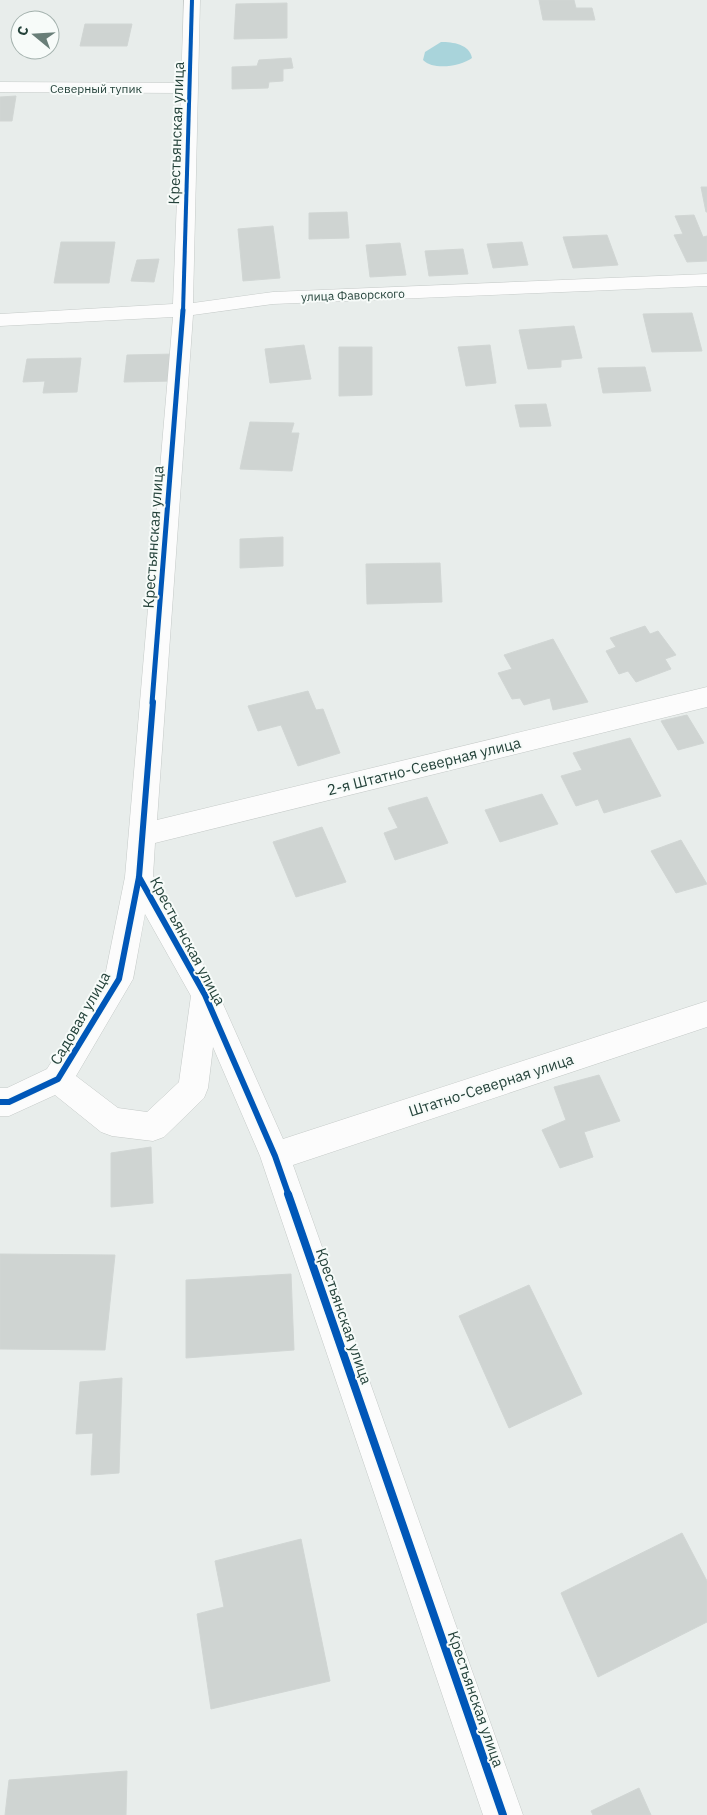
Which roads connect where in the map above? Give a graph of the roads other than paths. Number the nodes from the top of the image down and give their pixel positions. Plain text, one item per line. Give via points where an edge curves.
1 (192, 0) edge
2 (0, 87) edge
3 (191, 88) junction
4 (707, 280) edge
5 (183, 310) junction
6 (0, 320) edge
7 (707, 696) edge
8 (142, 835) junction
9 (140, 877) junction
10 (205, 994) junction
11 (707, 1014) edge
12 (58, 1079) junction
13 (0, 1102) edge
14 (275, 1156) junction
15 (503, 1815) edge

1 - 3 street, Крестьянская улица
2 - 3 street, Северный тупик
3 - 5 street, Крестьянская улица
4 - 5 street, улица Фаворского via 273,298
5 - 6 street, улица Фаворского
5 - 8 street, Крестьянская улица
7 - 8 street, 2-я Штатно-Северная улица
8 - 9 street, Крестьянская улица
9 - 10 street, Крестьянская улица
9 - 12 street, Садовая улица via 119,979
10 - 12 street via 193,1088 153,1127 112,1122
10 - 14 street, Крестьянская улица
11 - 14 street, Штатно-Северная улица
12 - 13 street, Садовая улица via 9,1102
14 - 15 street, Крестьянская улица

